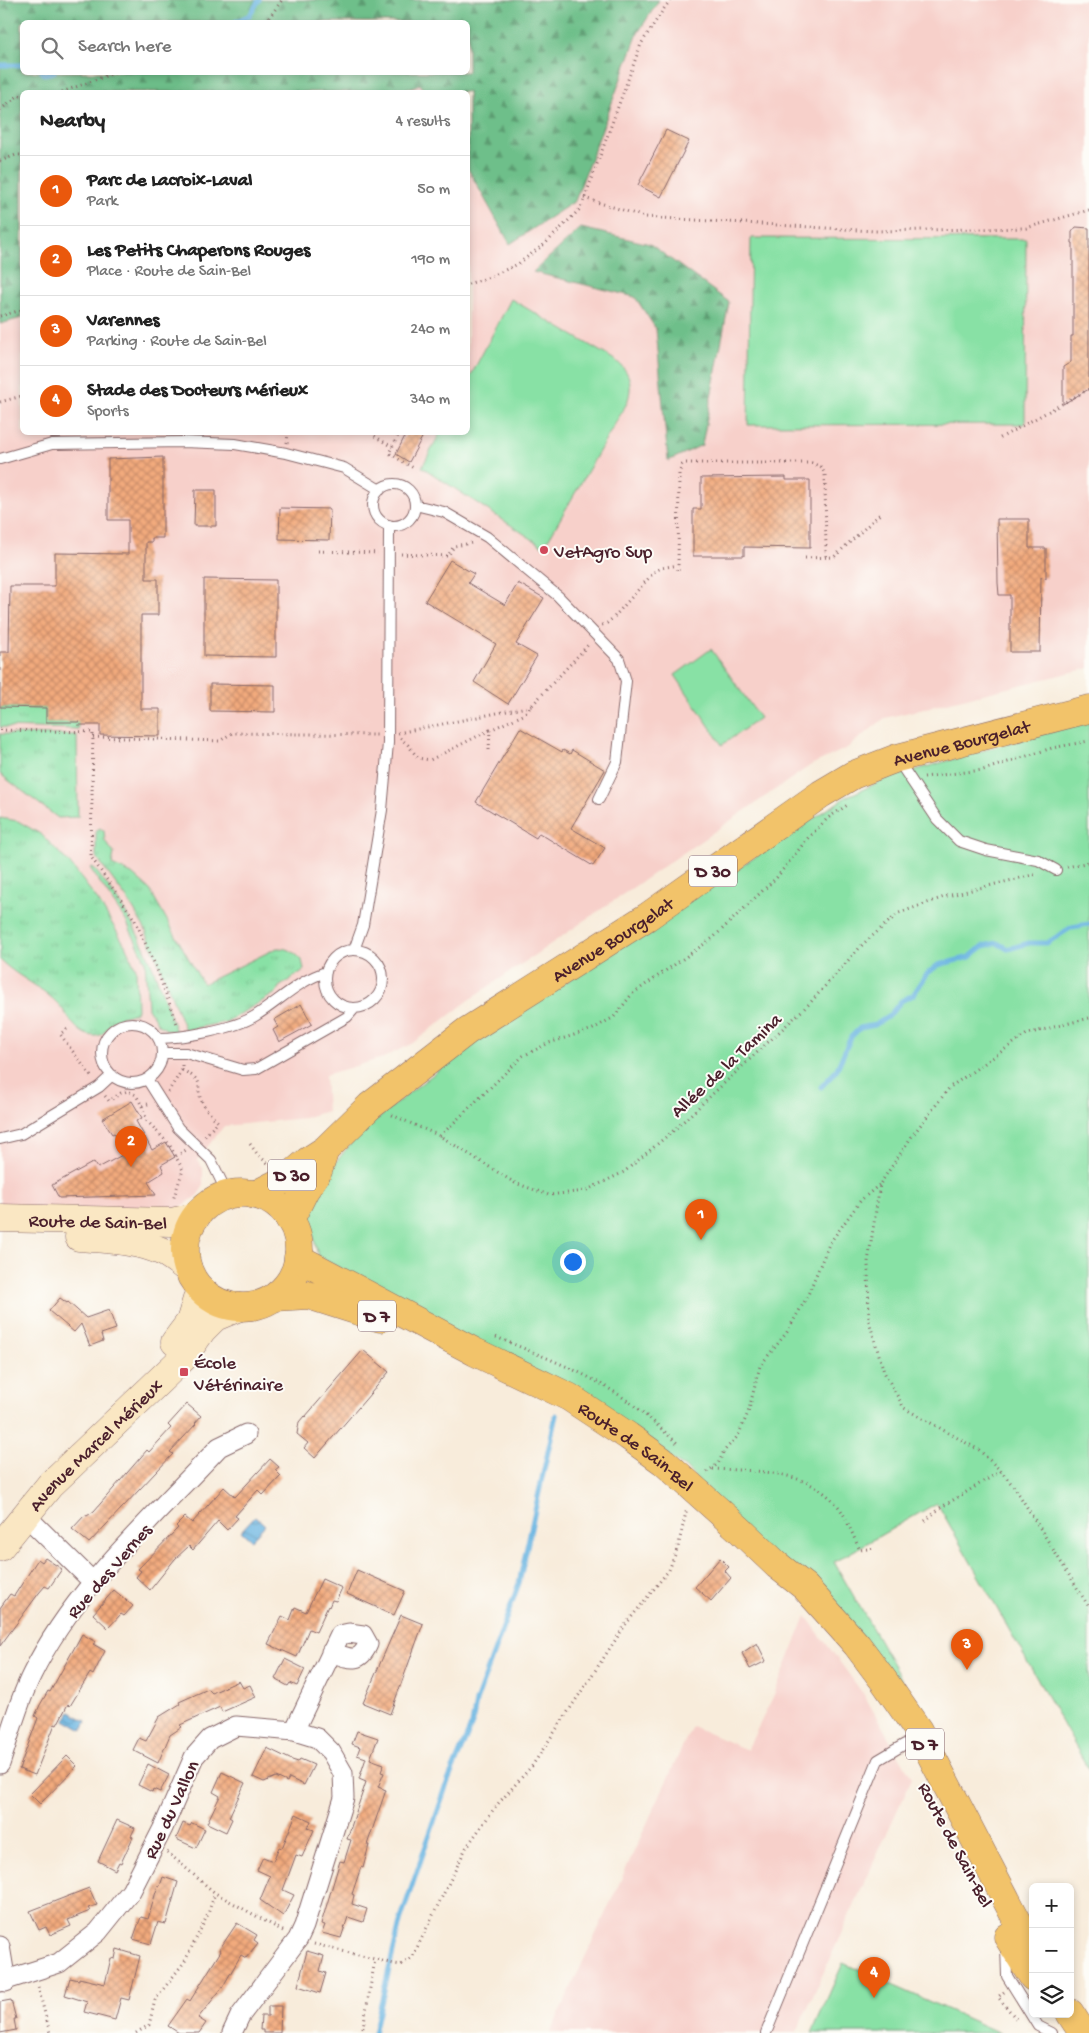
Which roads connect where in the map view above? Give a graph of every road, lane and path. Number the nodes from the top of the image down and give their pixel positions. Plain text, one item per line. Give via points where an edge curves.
1 (282, 0) edge
2 (671, 0) edge
3 (267, 20) edge
4 (109, 75) edge
5 (68, 90) edge
6 (20, 96) edge
7 (0, 110) edge
8 (20, 155) edge
9 (0, 161) edge
10 (584, 198) junction
11 (1089, 210) edge
12 (470, 283) edge
13 (20, 311) edge
14 (0, 316) edge
15 (1089, 389) edge
16 (20, 397) edge
17 (0, 402) edge
18 (373, 435) edge
19 (398, 435) edge
20 (1000, 438) dead end
21 (392, 447) junction
22 (0, 459) edge
23 (415, 469) dead end
24 (380, 490) junction
25 (415, 505) junction
26 (882, 512) dead end
27 (389, 525) junction
28 (318, 551) dead end
29 (388, 553) junction
30 (805, 558) dead end
31 (826, 558) junction
32 (678, 570) dead end
33 (596, 636) junction
34 (532, 706) junction
35 (1089, 710) edge
36 (0, 730) edge
37 (490, 730) junction
38 (388, 735) junction
39 (92, 737) junction
40 (1089, 741) edge
41 (489, 750) dead end
42 (904, 768) junction
43 (599, 800) dead end
44 (850, 804) dead end
45 (1089, 862) edge
46 (1056, 870) junction
47 (354, 950) junction
48 (326, 972) junction
49 (354, 1009) junction
50 (1089, 1018) edge
51 (66, 1029) dead end
52 (182, 1036) junction
53 (158, 1038) junction
54 (162, 1053) junction
55 (182, 1054) junction
56 (182, 1070) junction
57 (112, 1075) junction
58 (147, 1079) junction
59 (99, 1087) junction
60 (159, 1098) junction
61 (142, 1106) junction
62 (370, 1106) junction
63 (208, 1111) dead end
64 (440, 1136) junction
65 (0, 1139) edge
66 (326, 1150) junction
67 (880, 1184) junction
68 (228, 1195) junction
69 (255, 1195) junction
70 (0, 1218) edge
71 (183, 1219) junction
72 (290, 1220) junction
73 (0, 1234) edge
74 (298, 1258) junction
75 (194, 1279) junction
76 (275, 1297) junction
77 (238, 1308) junction
78 (484, 1344) junction
79 (246, 1434) dead end
80 (679, 1445) dead end
81 (712, 1469) junction
82 (1001, 1470) junction
83 (698, 1492) junction
84 (25, 1515) junction
85 (925, 1521) dead end
86 (0, 1525) edge
87 (0, 1547) edge
88 (875, 1548) dead end
89 (777, 1565) junction
90 (93, 1582) junction
91 (1089, 1607) edge
92 (331, 1652) dead end
93 (294, 1731) junction
94 (905, 1744) junction
95 (0, 1764) edge
96 (156, 1842) junction
97 (215, 1893) junction
98 (1006, 1934) junction
99 (298, 1939) junction
100 (1029, 1943) edge
101 (0, 1946) edge
102 (375, 1960) junction
103 (34, 1972) junction
104 (1030, 1973) edge
105 (3, 1982) edge
106 (1058, 2018) edge
107 (1073, 2018) edge
108 (50, 2033) edge
109 (136, 2033) edge
110 (232, 2033) edge
111 (362, 2033) edge
112 (766, 2033) edge
113 (1052, 2033) edge
114 (1067, 2033) edge
115 (1082, 2033) edge

1 - 3 path
2 - 10 path via 641,44
4 - 5 path
6 - 7 path
8 - 9 path
10 - 11 path via 645,217 876,231 1026,228
10 - 12 path via 581,208 546,243 518,264
13 - 14 path
15 - 20 path
16 - 17 path
18 - 21 path
19 - 21 path
21 - 23 path via 389,453
22 - 24 lane via 52,444 235,444 344,468
24 - 25 lane via 393,485 406,488
24 - 27 lane via 374,501 375,513 378,519
25 - 27 lane via 407,522
25 - 33 lane via 444,512 487,537 558,596
26 - 31 path via 834,556
27 - 29 lane
28 - 29 path
29 - 38 lane
30 - 31 path
31 - 32 path via 825,474 820,467 812,463 686,463 679,474
33 - 34 path
33 - 43 lane via 619,658 626,681 617,762
34 - 37 path via 523,715
34 - 38 path
35 - 42 main road, Avenue Bourgelat / D 30
36 - 39 path via 92,732
37 - 38 path via 430,760 418,758 396,735
37 - 41 path
38 - 39 path via 232,732 220,741
38 - 47 lane via 382,810 362,925
39 - 52 path via 91,858 135,920
40 - 42 path via 1052,748 983,770
42 - 46 lane via 937,819 959,841 1038,860
42 - 62 main road, Avenue Bourgelat / D 30 via 853,775 822,794 647,917 467,1031
44 - 64 path via 828,818 777,877 714,938 632,994 614,1017 593,1029 549,1043 523,1056
45 - 46 path, Allée de la Tamina
46 - 64 path, Allée de la Tamina via 947,896 899,913 863,944 809,1004 673,1131 624,1172 585,1191 549,1195 515,1183
47 - 48 lane via 336,956
47 - 49 lane via 373,956 384,974 384,984 373,1002
48 - 49 lane via 331,997
48 - 52 lane via 314,975 253,1018 212,1031
49 - 55 lane via 347,1017 256,1069 243,1070
50 - 67 path via 1027,1034 950,1087
51 - 59 path via 60,1034
52 - 53 lane
53 - 54 lane
53 - 57 lane via 140,1024 131,1023 114,1030 102,1052 103,1061
54 - 55 lane
54 - 58 lane via 158,1068
55 - 56 path
56 - 60 path via 167,1094
56 - 63 path via 200,1084 201,1101
57 - 58 lane via 129,1083
57 - 59 lane
58 - 60 lane
59 - 61 path via 109,1101 128,1091 136,1095
59 - 65 lane via 21,1134
60 - 61 path
60 - 68 lane via 178,1128 211,1160
61 - 71 path via 147,1122 169,1144 183,1170 170,1209
62 - 64 path, Allée de la Tamina
62 - 66 main road, Avenue Bourgelat / D 30
66 - 69 main road, Avenue Bourgelat / D 30 via 288,1178
66 - 72 main road, Avenue Bourgelat / D 30
67 - 81 path via 862,1200 829,1244 807,1297 787,1332 760,1366 748,1413 738,1436
67 - 82 path via 868,1262 869,1321 884,1372 904,1408 980,1450
68 - 69 main road
68 - 71 main road
69 - 72 main road via 269,1200
70 - 71 main road, Route de Sain-Bel
71 - 75 main road via 187,1233 184,1251
72 - 74 main road via 297,1234
73 - 75 main road, Route de Sain-Bel via 103,1239 146,1246 163,1251
74 - 76 main road via 294,1273
74 - 78 main road, Route de Sain-Bel / D 7
75 - 77 main road via 211,1298
75 - 86 main road, Avenue Marcel Mérieux via 190,1322 168,1352 130,1392 42,1471
76 - 77 main road via 258,1305
76 - 78 main road, Route de Sain-Bel / D 7 via 308,1295 364,1312 430,1338
77 - 84 main road, Avenue Marcel Mérieux via 215,1317 182,1359 50,1484
78 - 80 path via 562,1365 611,1389
78 - 83 main road, Route de Sain-Bel / D 7 via 628,1436
79 - 90 street, Rue des Vernes via 219,1447
81 - 83 path via 699,1478
81 - 88 path via 794,1477 820,1488 838,1506 860,1550
82 - 85 path
82 - 91 path
83 - 89 main road, Route de Sain-Bel / D 7
83 - 102 path via 690,1500 685,1513 678,1548 669,1570 626,1624 532,1766 496,1806 466,1848 412,1958 401,1964
84 - 87 main road, Avenue Marcel Mérieux
84 - 90 street
89 - 94 main road, Route de Sain-Bel / D 7 via 851,1660
89 - 100 main road, Route de Sain-Bel / D 7 via 805,1587 857,1646 918,1730
90 - 95 street, Rue des Vernes via 65,1619 32,1674
92 - 93 street
93 - 96 street, Rue du Vallon via 236,1726 210,1739 194,1757
93 - 99 street, Rue du Vallon via 317,1738 331,1752 343,1773 344,1798
94 - 98 main road, Route de Sain-Bel / D 7
94 - 112 lane via 878,1760
96 - 97 path
96 - 103 street, Rue du Vallon via 131,1891 98,1932 59,1963
97 - 99 path
97 - 109 path via 185,1961 155,2000 149,2025
98 - 104 main road, Route de Sain-Bel / D 7
98 - 113 lane via 1007,1976 1038,2026
99 - 102 path
99 - 110 street, Rue du Vallon via 240,2016
101 - 105 street
102 - 111 path
103 - 105 street, Rue du Vallon
103 - 108 path
106 - 114 main road
107 - 115 main road

